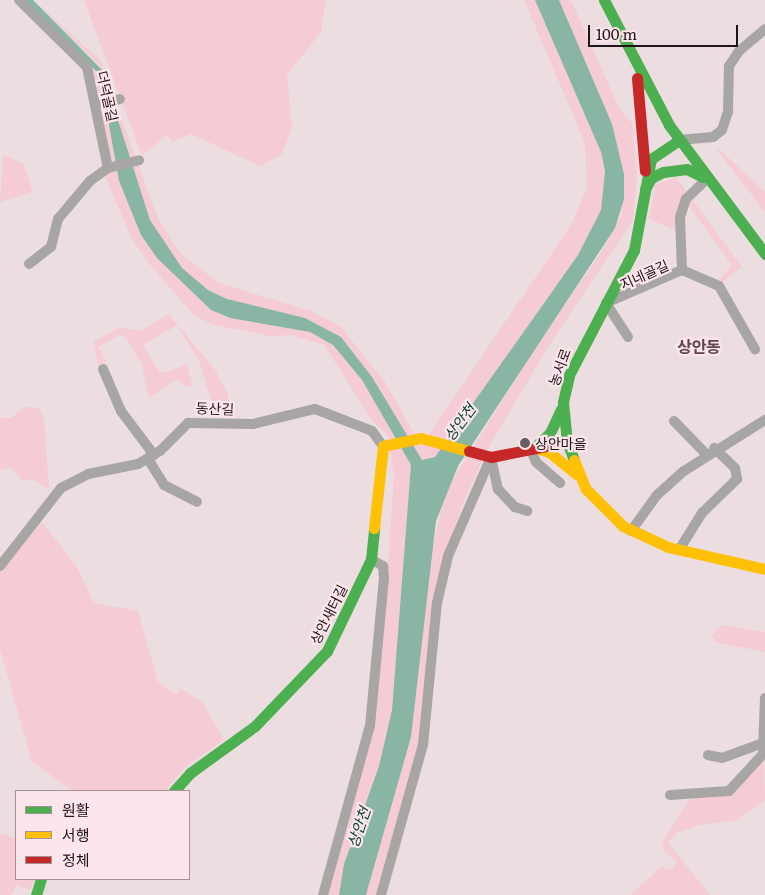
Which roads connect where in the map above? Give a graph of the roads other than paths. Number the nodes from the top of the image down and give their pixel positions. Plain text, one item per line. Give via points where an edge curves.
1 (19, 0) edge
2 (604, 0) edge
3 (765, 29) edge
4 (633, 62) junction
5 (118, 100) dead end
6 (99, 102) junction
7 (679, 140) junction
8 (137, 160) dead end
9 (110, 167) junction
10 (646, 178) junction
11 (706, 180) junction
12 (644, 192) junction
13 (765, 254) edge
14 (29, 264) dead end
15 (682, 270) junction
16 (606, 303) junction
17 (628, 337) dead end
18 (755, 349) dead end
19 (104, 369) dead end
20 (563, 402) junction
21 (765, 420) edge
22 (674, 421) dead end
23 (567, 442) junction
24 (386, 445) junction
25 (531, 448) junction
26 (710, 451) junction
27 (488, 456) junction
28 (151, 457) junction
29 (580, 478) junction
30 (560, 483) dead end
31 (197, 502) dead end
32 (527, 511) dead end
33 (631, 531) junction
34 (679, 550) junction
35 (371, 559) junction
36 (0, 566) edge
37 (765, 568) edge
38 (765, 698) edge
39 (764, 751) edge
40 (708, 756) dead end
41 (175, 790) edge
42 (670, 795) dead end
43 (42, 880) edge
44 (36, 895) edge
45 (323, 895) edge
46 (381, 895) edge

1 - 6 street, 더덕골길 via 85,63
2 - 4 street
3 - 7 street via 739,51 729,66 728,112 722,130 713,137
4 - 7 street
4 - 10 street
5 - 6 street
6 - 9 street, 더덕골길
7 - 10 street, 농서로 via 651,158
7 - 11 street
8 - 9 street
9 - 14 street via 77,194 58,219 52,248
10 - 12 street, 농서로
11 - 12 street via 687,169 663,172 651,178
11 - 13 street
11 - 15 street, 지네골길 via 686,199 680,217
12 - 16 street, 농서로 via 634,250
15 - 16 street, 지네골길
15 - 18 street via 720,286
16 - 17 street
16 - 20 street, 농서로 via 574,363
19 - 28 street via 118,406
20 - 23 street, 농서로
20 - 25 street via 550,432
21 - 26 street
22 - 26 street
23 - 25 street
23 - 29 street, 농서로
24 - 27 street via 422,439
24 - 28 street, 동산길 via 367,428 307,408 253,424 188,423
24 - 35 street, 상안새터길
25 - 27 street
25 - 29 street via 549,452
25 - 30 street via 536,462
26 - 33 street via 656,495
26 - 34 street via 738,476 702,513
27 - 32 street via 498,489 515,506
27 - 46 street via 455,534 442,582 423,745
28 - 31 street via 164,485
28 - 36 street, 동산길 via 125,469 88,474 66,485
29 - 33 street, 농서로 via 605,511
33 - 34 street, 농서로
34 - 37 street, 농서로
35 - 41 street, 상안새터길 via 317,664 255,726 190,773
35 - 45 street via 383,566 384,579 370,726
38 - 39 street
39 - 40 street via 722,758
39 - 42 street via 729,790
43 - 44 street

